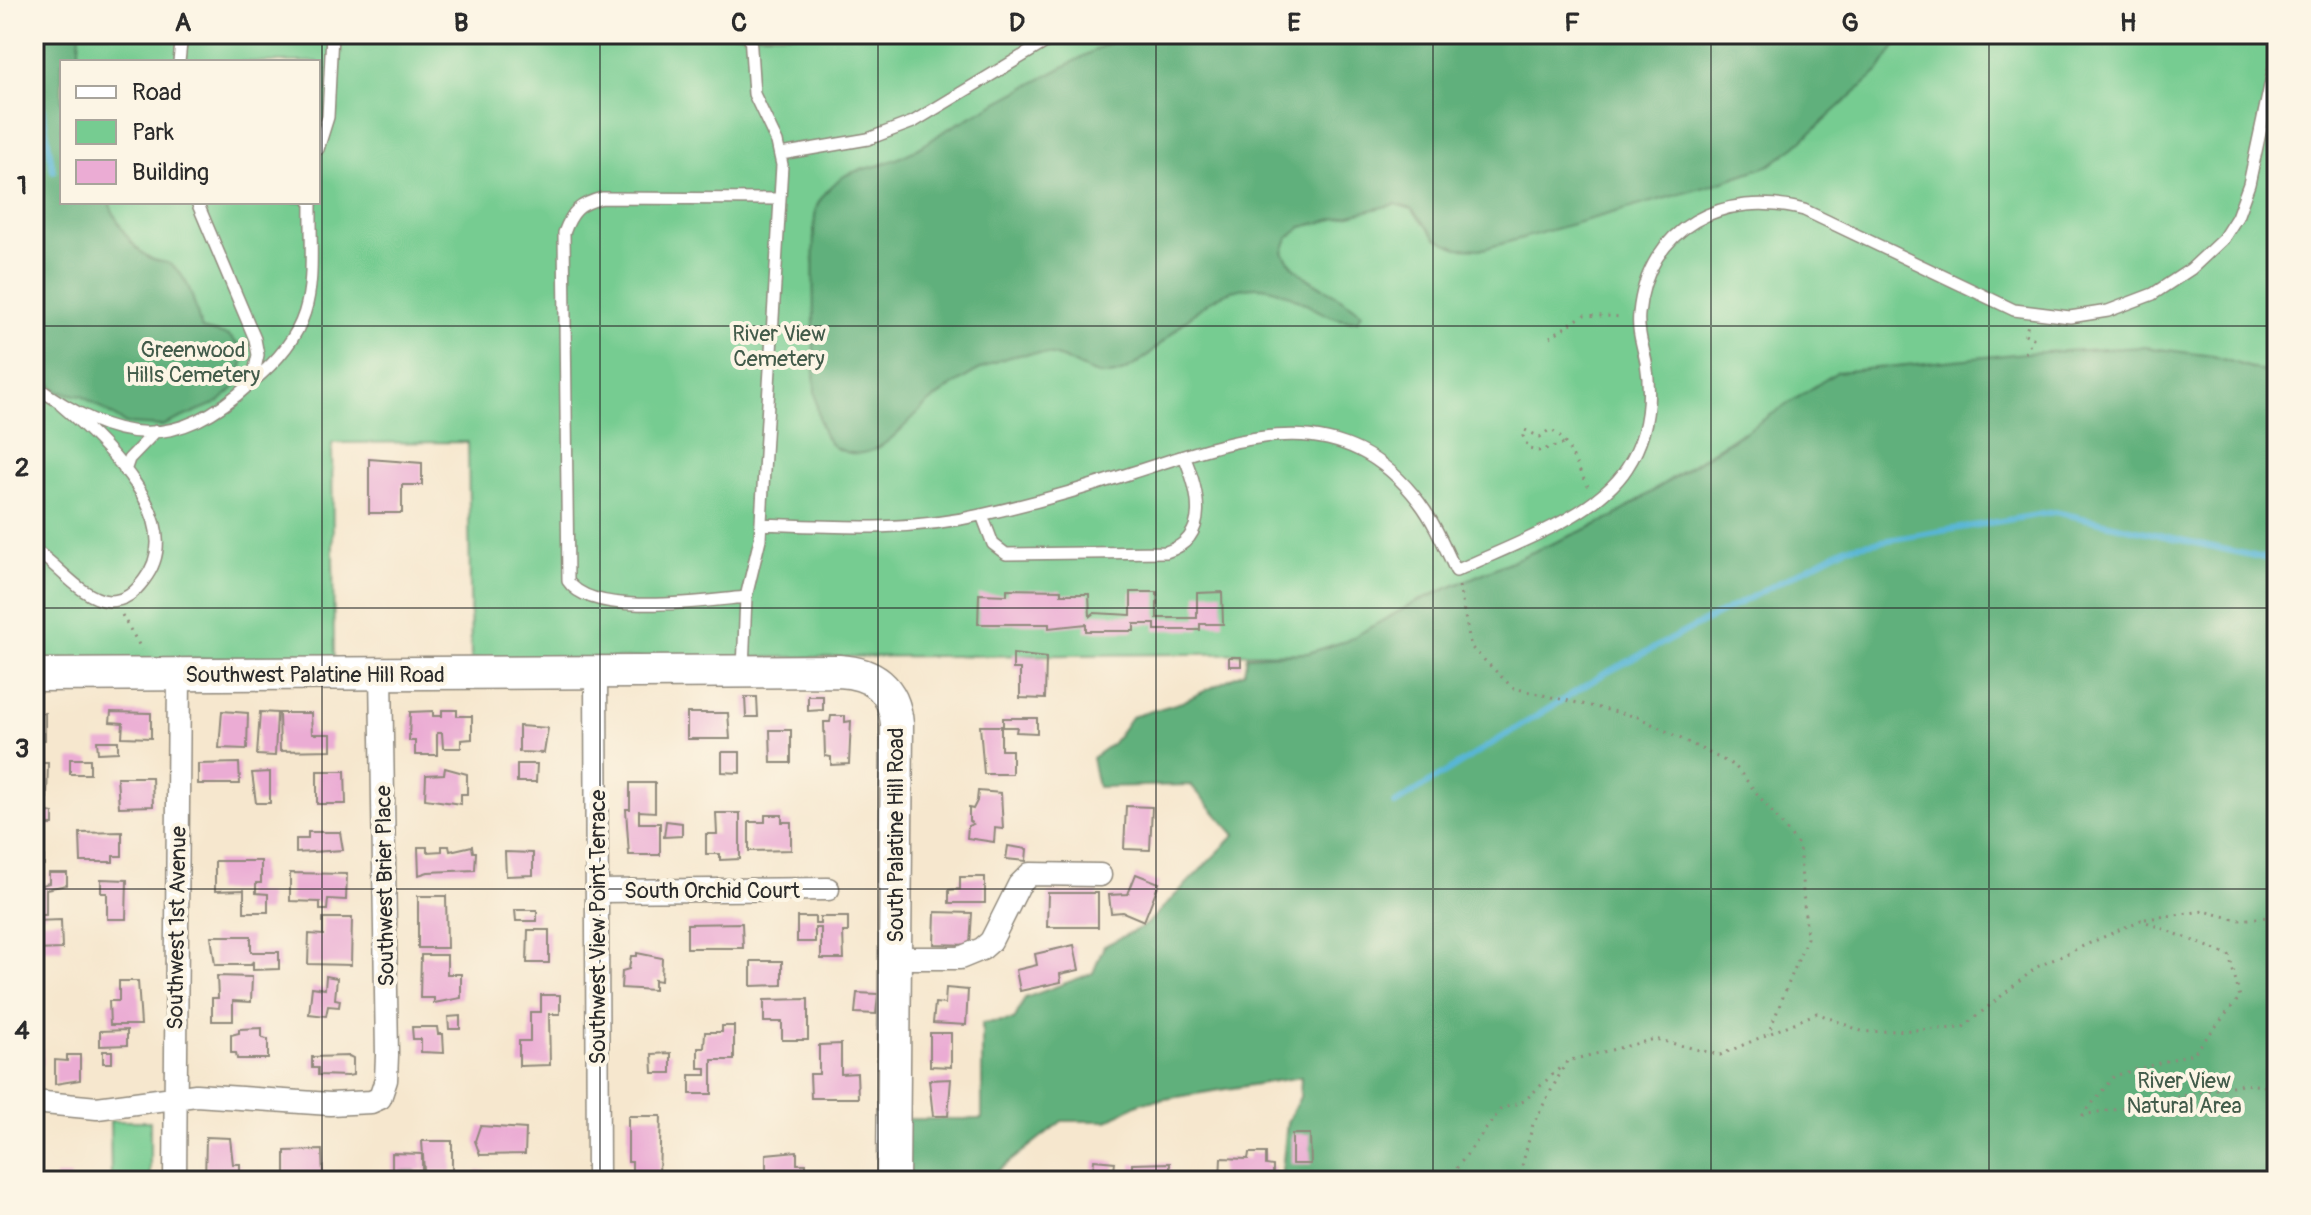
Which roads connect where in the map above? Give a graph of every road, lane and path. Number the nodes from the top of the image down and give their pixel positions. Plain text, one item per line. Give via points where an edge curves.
1 (182, 34) edge
2 (332, 34) edge
3 (750, 34) edge
4 (1059, 34) edge
5 (2277, 53) edge
6 (179, 60) edge
7 (320, 143) edge
8 (781, 154) junction
9 (778, 199) junction
10 (198, 204) edge
11 (311, 204) edge
12 (2033, 315) junction
13 (1638, 317) junction
14 (1550, 337) dead end
15 (2025, 353) dead end
16 (252, 382) junction
17 (34, 385) edge
18 (61, 405) junction
19 (156, 431) junction
20 (1563, 444) junction
21 (1184, 456) junction
22 (125, 471) junction
23 (1597, 499) junction
24 (982, 515) junction
25 (761, 524) junction
26 (34, 550) edge
27 (1456, 571) junction
28 (746, 597) junction
29 (108, 601) junction
30 (144, 655) dead end
31 (743, 672) junction
32 (381, 673) junction
33 (596, 673) junction
34 (34, 675) edge
35 (179, 675) junction
36 (1100, 875) dead end
37 (828, 889) dead end
38 (597, 891) junction
39 (2277, 916) edge
40 (2141, 920) junction
41 (895, 958) junction
42 (1768, 1034) junction
43 (1567, 1061) junction
44 (2277, 1087) edge
45 (174, 1098) junction
46 (34, 1102) edge
47 (175, 1181) edge
48 (598, 1181) edge
49 (893, 1181) edge
50 (1447, 1181) edge
51 (1518, 1181) edge

1 - 6 lane
2 - 7 lane via 328,117
3 - 8 lane via 754,94
4 - 8 lane via 913,122 868,139
5 - 12 lane via 2249,184 2223,239 2191,269 2127,305 2090,315
8 - 9 lane
9 - 25 lane
9 - 28 lane via 602,198 572,212 564,233 568,581 583,597 611,603
10 - 16 lane via 255,339 258,355
11 - 16 lane via 311,292 304,321
12 - 13 lane via 1997,304 1804,210 1749,202 1716,211 1679,232 1647,276
12 - 15 path via 2025,334 2033,338
13 - 14 path via 1584,315
13 - 23 lane via 1648,380 1646,423 1628,467
16 - 19 lane via 223,409 200,421
17 - 18 lane
18 - 19 lane via 134,433
18 - 22 lane
19 - 22 lane via 129,459
20 - 20 path via 1553,430 1540,437 1525,430 1523,436 1529,449 1538,451
20 - 23 path
21 - 24 lane
21 - 24 lane via 1198,498 1197,525 1186,541 1166,552 1006,554 993,544
21 - 27 lane via 1278,433 1347,446 1384,468 1418,500
22 - 29 lane via 149,506 159,538 153,569 133,595
23 - 27 lane
24 - 25 lane via 875,528
25 - 28 lane
26 - 29 lane via 82,589
27 - 42 path via 1471,647 1513,688 1638,717 1735,766 1799,846 1807,938
28 - 31 lane
29 - 30 path via 125,619
31 - 33 street, South Palatine Hill Road
31 - 41 street, South Palatine Hill Road via 850,671 876,680 893,699
32 - 33 street, Southwest Palatine Hill Road
32 - 35 street, Southwest Palatine Hill Road
32 - 45 street, Southwest Brier Place via 387,1055 380,1098 330,1104 229,1095
33 - 38 street, Southwest View Point Terrace
34 - 35 street, Southwest Palatine Hill Road
35 - 45 street, Southwest 1st Avenue
36 - 41 street via 1030,874 982,949 960,958
37 - 38 street, South Orchid Court
38 - 48 street, Southwest View Point Terrace
39 - 40 path via 2239,920 2204,911
40 - 42 path via 2037,967 1962,1028 1864,1032 1817,1013
40 - 44 path via 2229,955 2240,997 2194,1053 2114,1076 2083,1115 2242,1084
41 - 49 street, South Palatine Hill Road
42 - 43 path via 1720,1055 1655,1039
43 - 50 path via 1524,1101 1501,1109
43 - 51 path via 1533,1124
45 - 46 street via 105,1108
45 - 47 street, Southwest 1st Avenue

